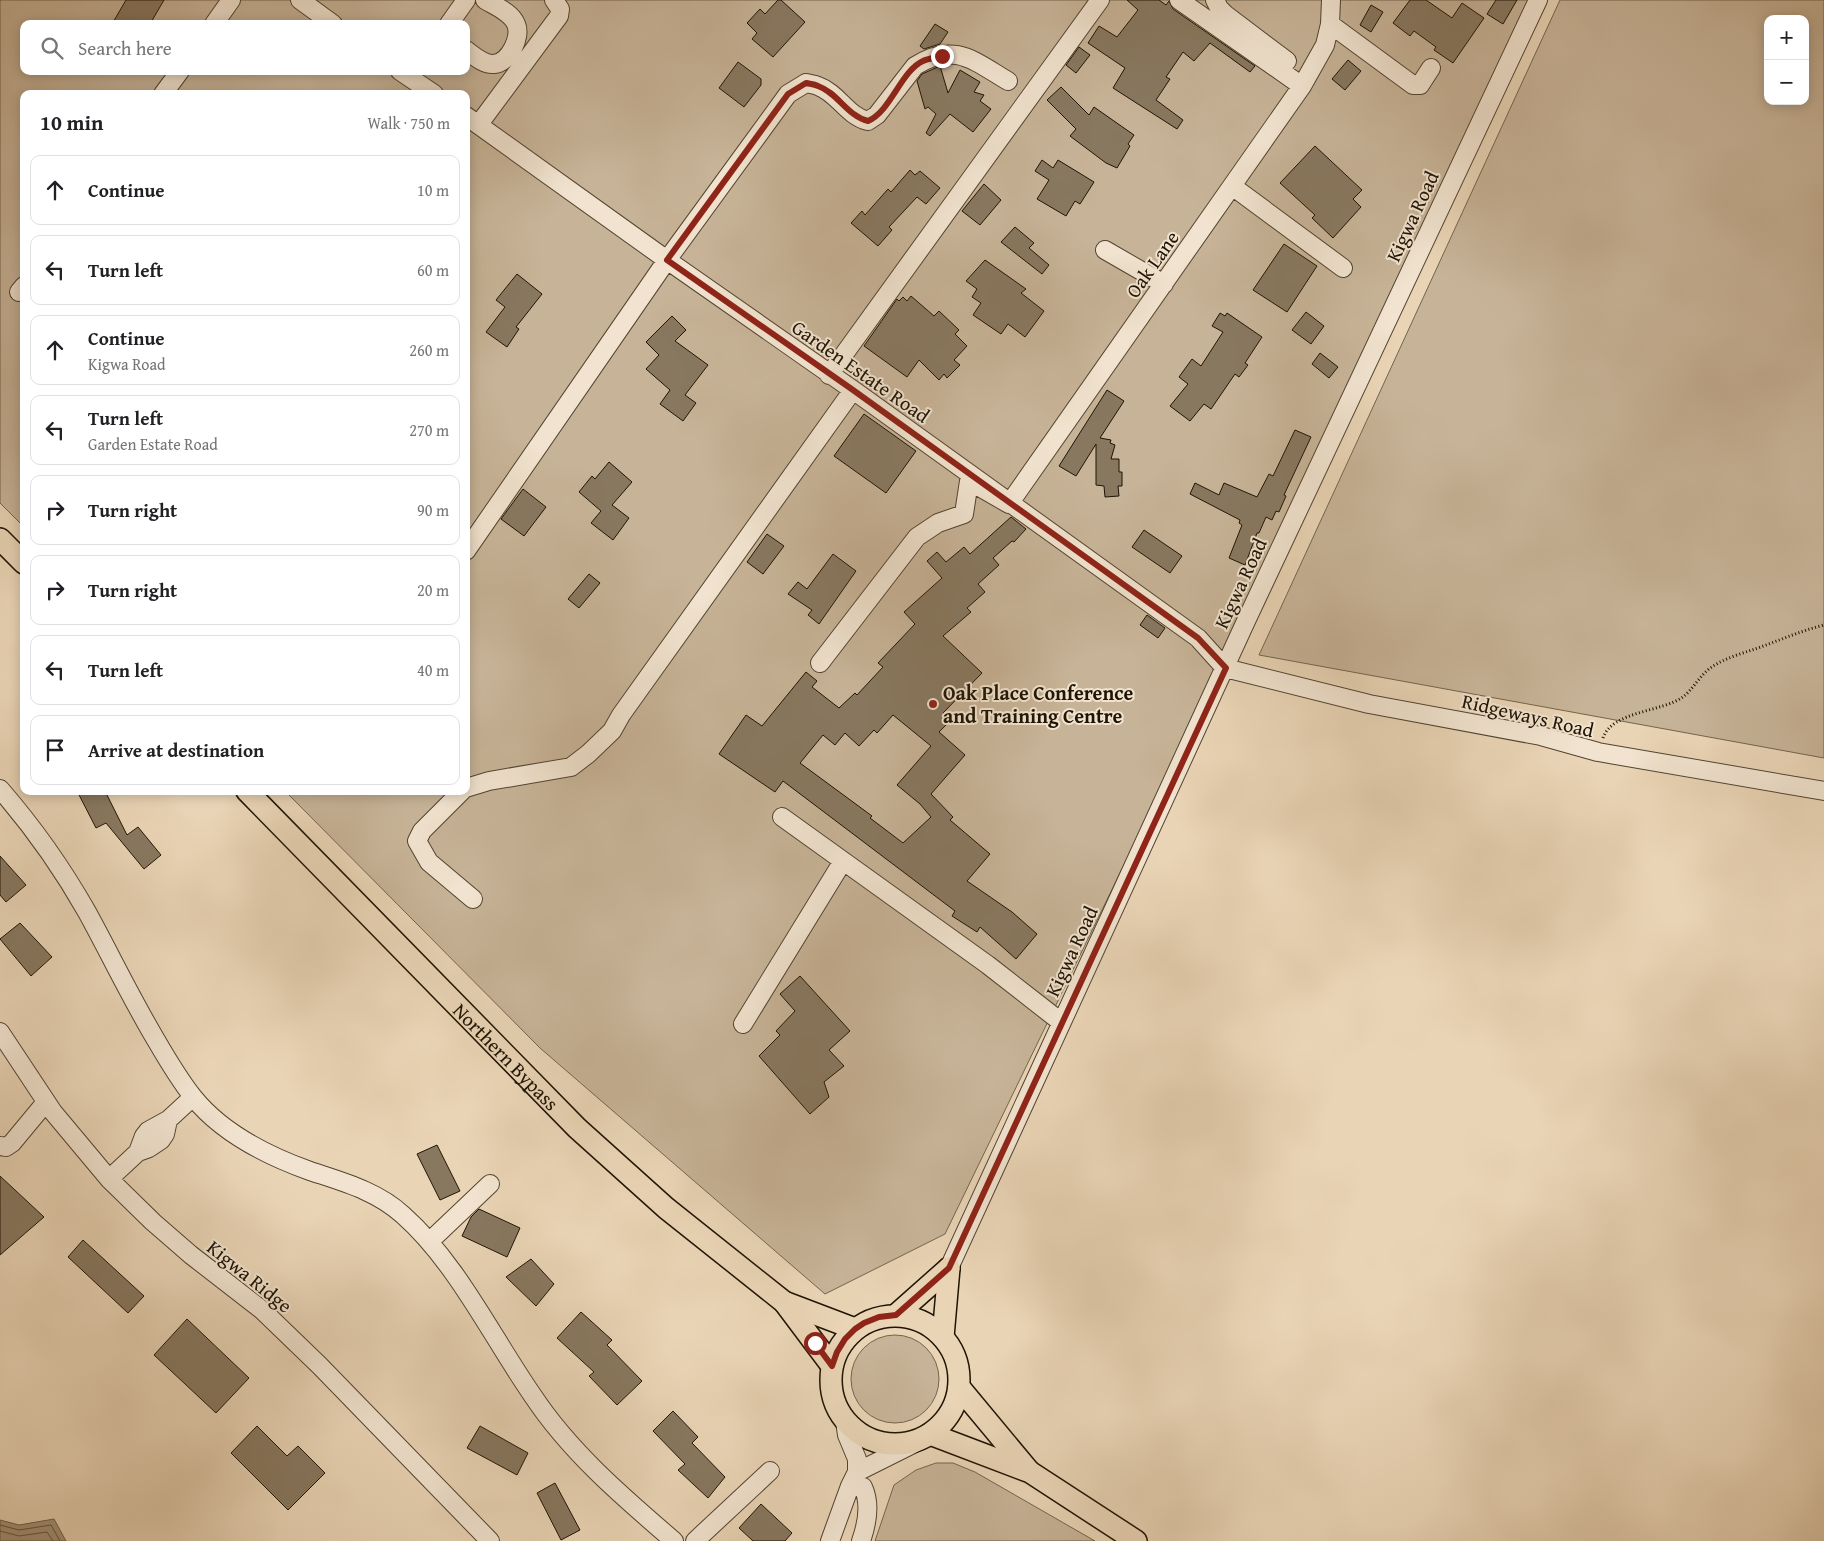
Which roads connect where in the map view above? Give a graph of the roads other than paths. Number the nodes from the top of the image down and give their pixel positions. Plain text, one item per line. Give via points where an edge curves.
1 (231, 0) edge
2 (300, 0) edge
3 (466, 0) edge
4 (485, 0) edge
5 (554, 0) edge
6 (1100, 0) edge
7 (1179, 0) edge
8 (1215, 0) edge
9 (1332, 0) edge
10 (1538, 0) edge
11 (217, 20) edge
12 (328, 20) edge
13 (452, 20) edge
14 (1330, 24) junction
15 (470, 53) edge
16 (1431, 68) dead end
17 (177, 75) edge
18 (406, 75) edge
19 (1008, 81) dead end
20 (1304, 82) junction
21 (166, 90) edge
22 (428, 90) edge
23 (473, 120) edge
24 (1232, 186) junction
25 (1105, 250) dead end
26 (667, 260) junction
27 (1343, 268) dead end
28 (1164, 284) junction
29 (829, 375) junction
30 (853, 390) junction
31 (1009, 504) junction
32 (0, 539) edge
33 (470, 545) edge
34 (20, 560) edge
35 (820, 663) dead end
36 (1226, 668) junction
37 (470, 787) edge
38 (0, 789) edge
39 (1824, 791) edge
40 (251, 795) edge
41 (458, 795) edge
42 (782, 817) dead end
43 (843, 861) junction
44 (473, 899) dead end
45 (1061, 1022) junction
46 (743, 1024) dead end
47 (0, 1032) edge
48 (192, 1096) junction
49 (46, 1102) junction
50 (0, 1146) edge
51 (110, 1179) junction
52 (490, 1184) dead end
53 (430, 1241) junction
54 (949, 1268) junction
55 (784, 1302) junction
56 (896, 1315) junction
57 (855, 1329) junction
58 (943, 1336) junction
59 (832, 1366) junction
60 (959, 1387) junction
61 (845, 1421) junction
62 (927, 1436) junction
63 (770, 1471) dead end
64 (1030, 1472) junction
65 (854, 1479) junction
66 (490, 1541) edge
67 (674, 1541) edge
68 (695, 1541) edge
69 (830, 1541) edge
70 (861, 1541) edge
71 (1136, 1541) edge

1 - 11 street
2 - 12 street
3 - 13 street
4 - 15 street via 507,13 519,32 503,62 493,65
5 - 23 street via 560,9 558,16
6 - 29 street
7 - 20 street
8 - 20 street via 1218,8
9 - 14 street, Oak Lane
10 - 36 street, Kigwa Road
14 - 16 street via 1413,85 1420,85
14 - 20 street, Oak Lane via 1325,45
17 - 21 street
18 - 22 street
19 - 26 street via 966,56 956,54 924,61 915,66 878,115 868,121 858,119 819,86 806,83 788,94
20 - 24 street, Oak Lane
23 - 26 street, Garden Estate Road
24 - 27 street
24 - 28 street, Oak Lane
25 - 28 street
26 - 29 street, Garden Estate Road
26 - 33 street
28 - 31 street, Oak Lane
29 - 30 street, Garden Estate Road
30 - 31 street, Garden Estate Road
30 - 37 street via 612,731 571,767
31 - 35 street via 969,481 964,514 938,523 917,537
31 - 36 street, Garden Estate Road via 1198,638
32 - 34 main road
36 - 39 street, Ridgeways Road via 1369,704 1541,736 1598,752
36 - 45 street, Kigwa Road
38 - 48 street via 52,855 146,1023
40 - 55 main road, Northern Bypass via 577,1128 666,1208
41 - 44 street via 422,831 417,842 429,862
42 - 43 street
43 - 45 street
43 - 46 street
45 - 54 street, Kigwa Road
47 - 49 street, Kigwa Ridge
48 - 51 street via 168,1120 162,1140 138,1152
48 - 53 street via 208,1113 261,1149 307,1170 363,1189 402,1213
49 - 50 street via 12,1143
49 - 51 street, Kigwa Ridge
51 - 66 street, Kigwa Ridge via 153,1222 288,1334
52 - 53 street
53 - 67 street via 560,1432
54 - 56 main road
54 - 58 main road
55 - 57 main road
55 - 59 main road
56 - 57 main road via 879,1317
56 - 58 main road via 926,1323
57 - 59 main road via 841,1346
58 - 60 main road via 957,1360
59 - 61 main road via 833,1398
60 - 62 main road via 950,1414
60 - 64 main road
61 - 62 main road via 868,1438 886,1444 905,1444
61 - 65 street via 857,1460
62 - 64 main road
62 - 65 street
63 - 68 street
64 - 71 main road
65 - 69 street
65 - 70 street via 868,1496 868,1515

